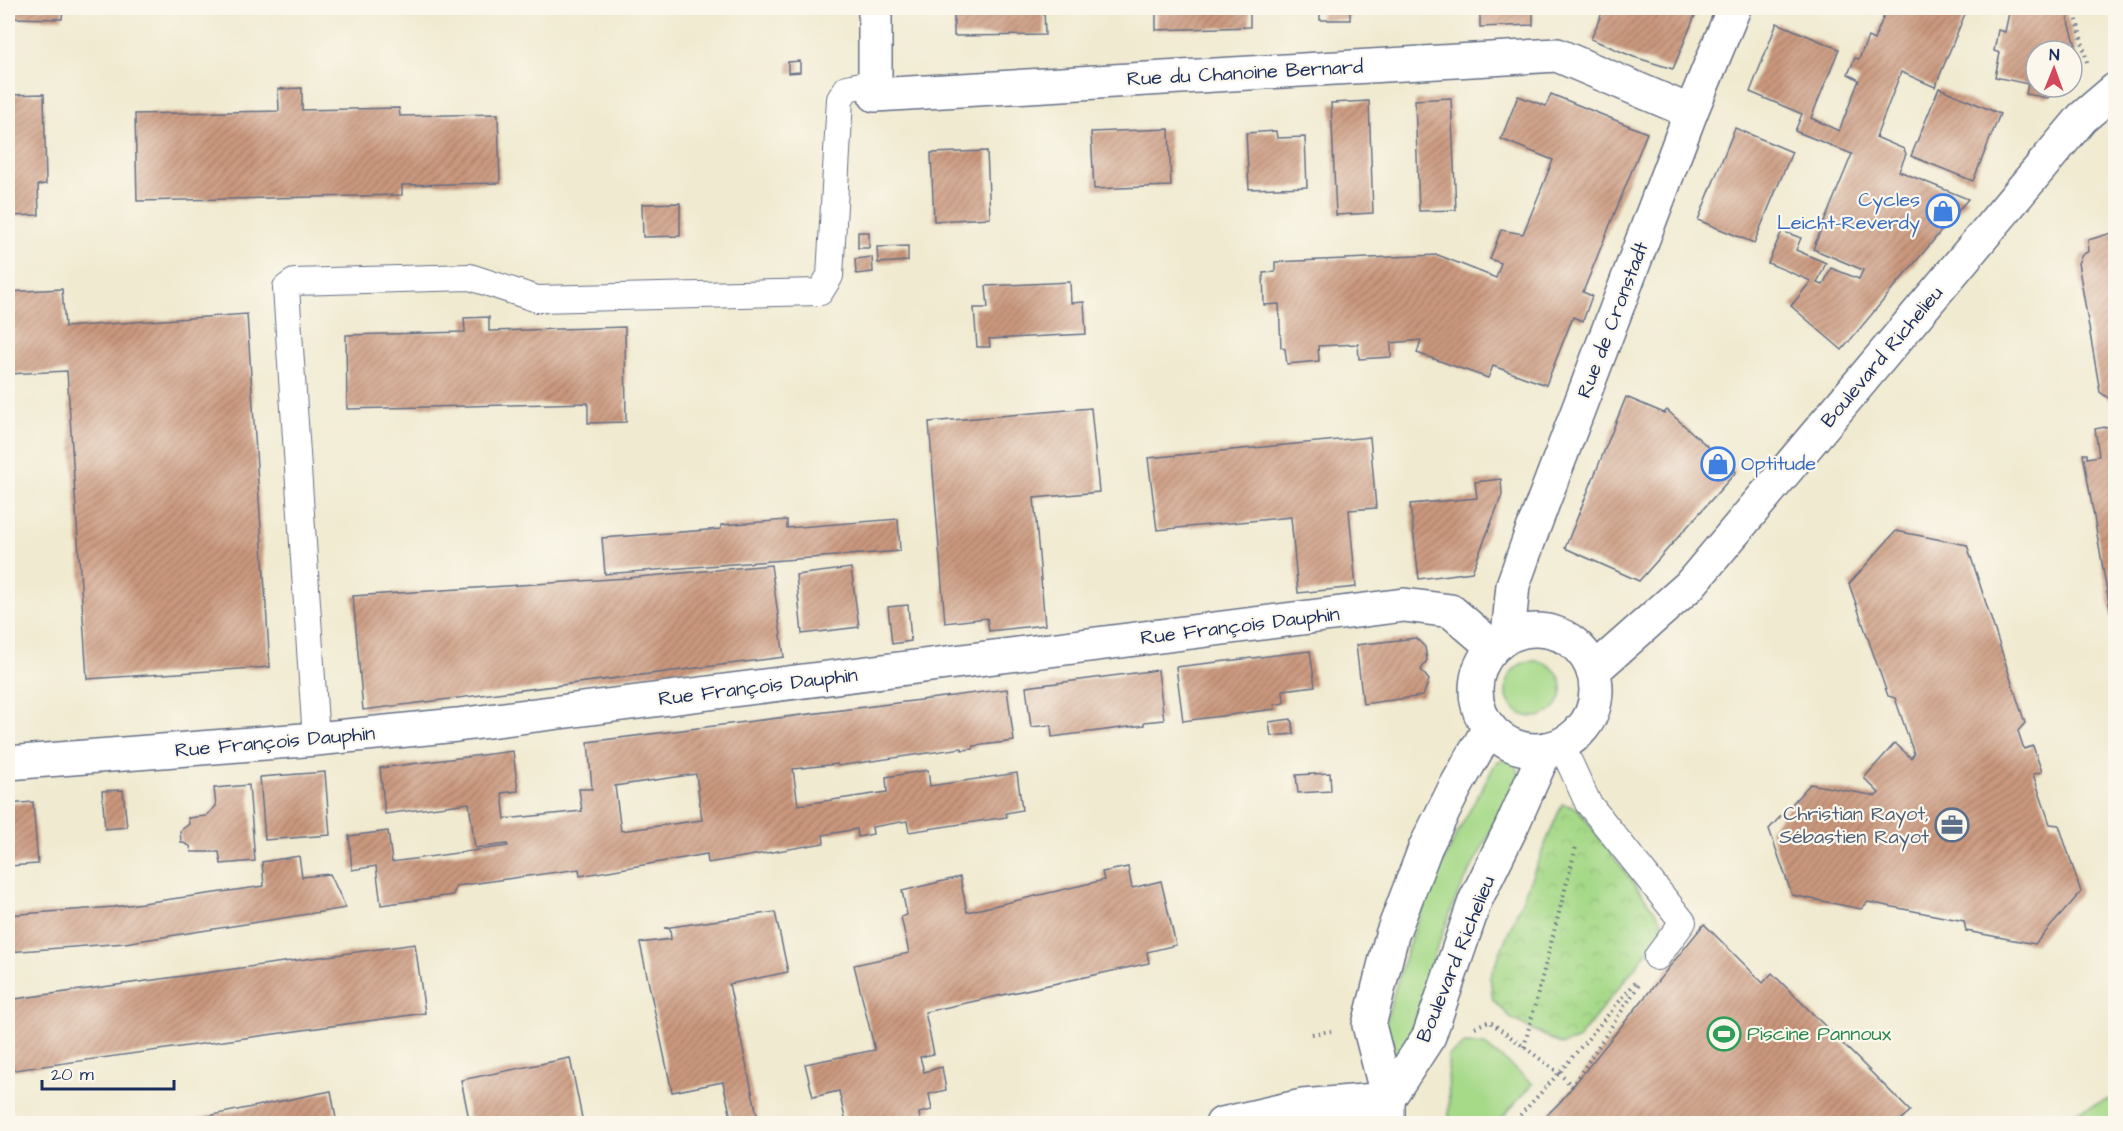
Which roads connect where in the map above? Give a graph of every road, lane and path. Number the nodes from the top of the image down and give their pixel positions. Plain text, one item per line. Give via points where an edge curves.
1 (875, 8) edge
2 (1734, 8) edge
3 (2074, 8) edge
4 (2087, 63) dead end
5 (876, 82) junction
6 (2115, 89) edge
7 (1691, 112) junction
8 (1501, 642) junction
9 (1593, 671) junction
10 (1489, 728) junction
11 (316, 739) junction
12 (1554, 747) junction
13 (8, 763) edge
14 (1588, 803) junction
15 (1657, 957) junction
16 (1430, 1036) junction
17 (1524, 1047) junction
18 (1559, 1073) junction
19 (1388, 1111) edge
20 (1222, 1124) edge
21 (1512, 1124) edge

1 - 5 street
2 - 7 street, Rue de Cronstadt
3 - 4 path
5 - 7 street, Rue du Chanoine Bernard via 875,95 1557,55
5 - 11 lane via 847,88 840,99 830,276 820,292 537,299 470,277 294,282 286,288
6 - 9 street, Boulevard Richelieu via 2082,118 1689,586
7 - 8 street, Rue de Cronstadt via 1526,547
8 - 9 street via 1528,631 1549,631 1568,639 1583,653
8 - 10 street via 1483,662 1477,678 1480,713
8 - 11 street, Rue François Dauphin via 1451,611 1404,605 552,714
9 - 12 street via 1594,705 1587,721 1576,735
10 - 12 street via 1515,746
10 - 19 street via 1426,846 1392,935 1369,1025
11 - 13 street, Rue François Dauphin
12 - 14 lane
12 - 16 street, Boulevard Richelieu via 1475,901
14 - 15 lane via 1683,922
14 - 17 path
15 - 18 path
15 - 18 path via 1572,1086
16 - 17 path via 1453,1038 1489,1021
16 - 19 street, Boulevard Richelieu
17 - 18 path
18 - 21 path
19 - 20 street via 1302,1106

